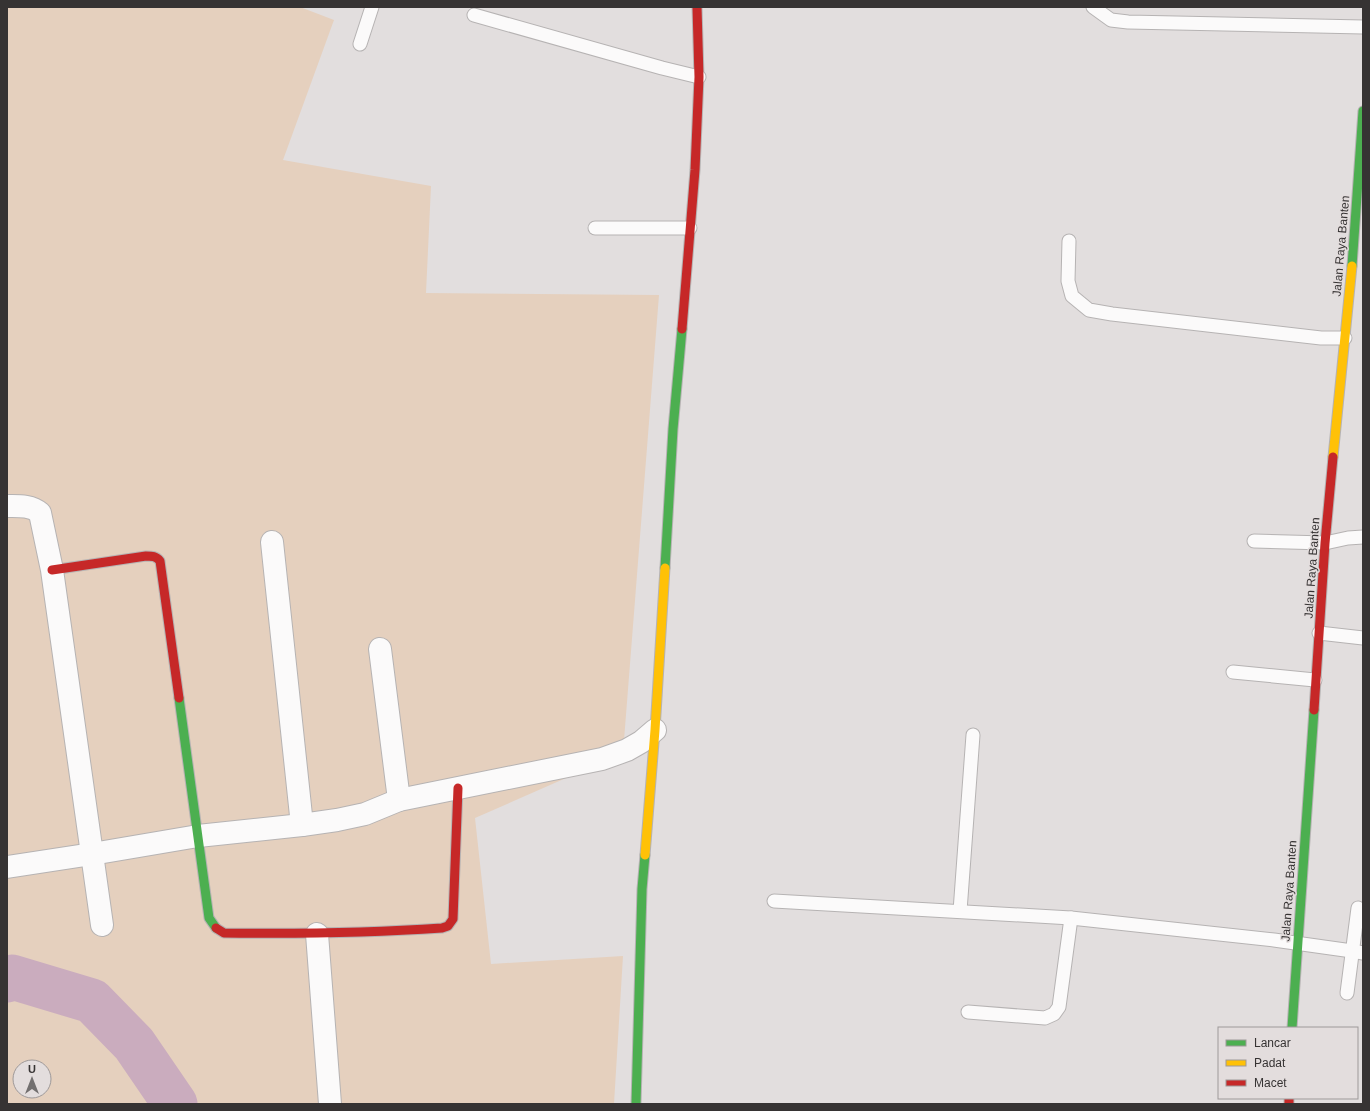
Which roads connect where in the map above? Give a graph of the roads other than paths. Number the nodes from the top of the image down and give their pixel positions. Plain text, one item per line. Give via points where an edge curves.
1 (372, 7) edge
2 (697, 7) edge
3 (1093, 7) edge
4 (474, 15) dead end
5 (1363, 27) edge
6 (360, 44) dead end
7 (699, 77) junction
8 (1363, 111) edge
9 (595, 228) dead end
10 (690, 228) junction
11 (1069, 241) dead end
12 (1359, 241) edge
13 (1345, 338) junction
14 (7, 506) edge
15 (1363, 537) edge
16 (1254, 541) dead end
17 (272, 542) dead end
18 (1325, 543) junction
19 (52, 570) junction
20 (1319, 633) junction
21 (1363, 638) edge
22 (380, 648) dead end
23 (1233, 672) dead end
24 (1315, 680) junction
25 (655, 730) junction
26 (973, 735) dead end
27 (458, 788) junction
28 (399, 800) junction
29 (302, 825) junction
30 (198, 836) junction
31 (92, 854) junction
32 (7, 867) edge
33 (774, 901) dead end
34 (1358, 908) dead end
35 (960, 912) junction
36 (1071, 918) junction
37 (102, 925) dead end
38 (317, 934) junction
39 (1297, 944) junction
40 (1358, 952) edge
41 (1347, 993) dead end
42 (968, 1012) dead end
43 (1292, 1027) edge
44 (330, 1104) edge
45 (636, 1104) edge

1 - 6 lane
2 - 7 street
3 - 5 lane via 1111,20 1128,22
4 - 7 lane
7 - 10 street
8 - 12 street, Jalan Raya Banten
9 - 10 lane
10 - 25 street via 673,429
11 - 13 lane via 1068,281 1072,296 1089,310 1314,337
12 - 13 street, Jalan Raya Banten
13 - 18 street, Jalan Raya Banten
14 - 19 street via 32,508 40,513
15 - 18 lane
16 - 18 lane
17 - 29 street
18 - 20 street, Jalan Raya Banten
19 - 30 street via 146,556 152,556 160,561
19 - 31 street
20 - 21 lane
20 - 24 street, Jalan Raya Banten
22 - 28 street
23 - 24 lane
24 - 39 street, Jalan Raya Banten
25 - 27 street via 627,750 602,759
25 - 45 street via 642,889
26 - 35 lane
27 - 28 street
27 - 38 street via 453,919 448,926 404,931
28 - 29 street via 365,814
29 - 30 street
30 - 31 street
30 - 38 street via 209,918 215,928 224,933
31 - 32 street
31 - 37 street
33 - 35 lane
34 - 40 lane
35 - 36 lane
36 - 39 lane
36 - 42 lane via 1060,1007 1054,1014 1045,1018
38 - 44 street
39 - 40 lane
39 - 43 street, Jalan Raya Banten
40 - 41 lane

